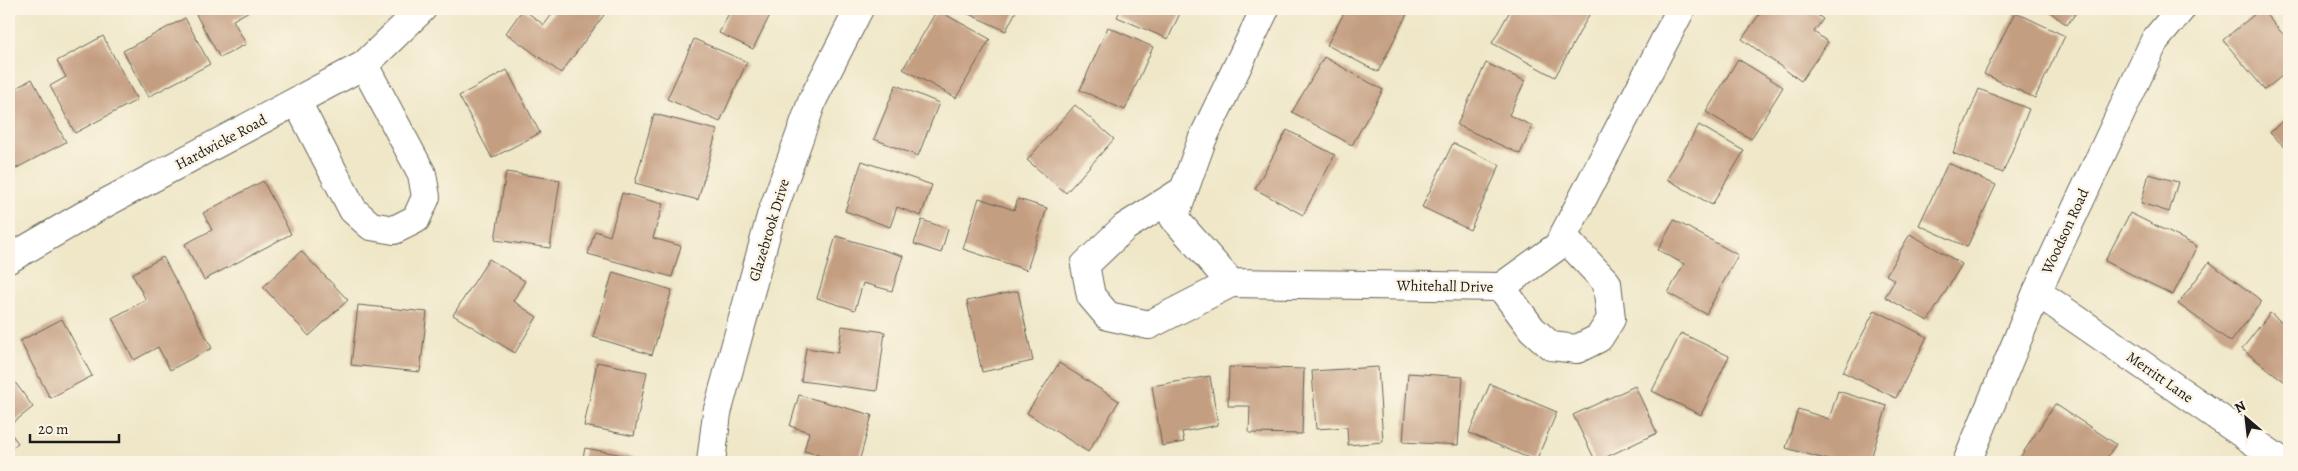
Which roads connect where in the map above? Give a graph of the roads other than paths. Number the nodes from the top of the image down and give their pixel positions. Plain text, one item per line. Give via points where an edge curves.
1 (422, 9) edge
2 (859, 9) edge
3 (1266, 9) edge
4 (1681, 9) edge
5 (2181, 9) edge
6 (364, 65) junction
7 (296, 102) junction
8 (1184, 190) junction
9 (1564, 236) junction
10 (9, 259) edge
11 (1231, 283) junction
12 (1501, 287) junction
13 (2037, 292) junction
14 (711, 462) edge
15 (1967, 462) edge
16 (2283, 462) edge

1 - 6 street, Hardwicke Road
2 - 14 street, Glazebrook Drive via 813,99 771,216 717,413
3 - 8 street via 1207,130
4 - 9 street, Whitehall Drive
5 - 13 street, Woodson Road via 2155,40
6 - 7 street, Hardwicke Road
6 - 7 street via 422,174 426,198 416,219 394,230 370,226 353,210
7 - 10 street, Hardwicke Road via 100,206
8 - 11 street via 1174,218
8 - 11 street via 1125,227 1085,265 1091,296 1108,316 1149,325
9 - 12 street, Whitehall Drive via 1558,246
9 - 12 street via 1607,283 1611,319 1599,338 1577,349 1551,346 1532,329
11 - 12 street, Whitehall Drive
13 - 15 street, Woodson Road
13 - 16 street, Merritt Lane

